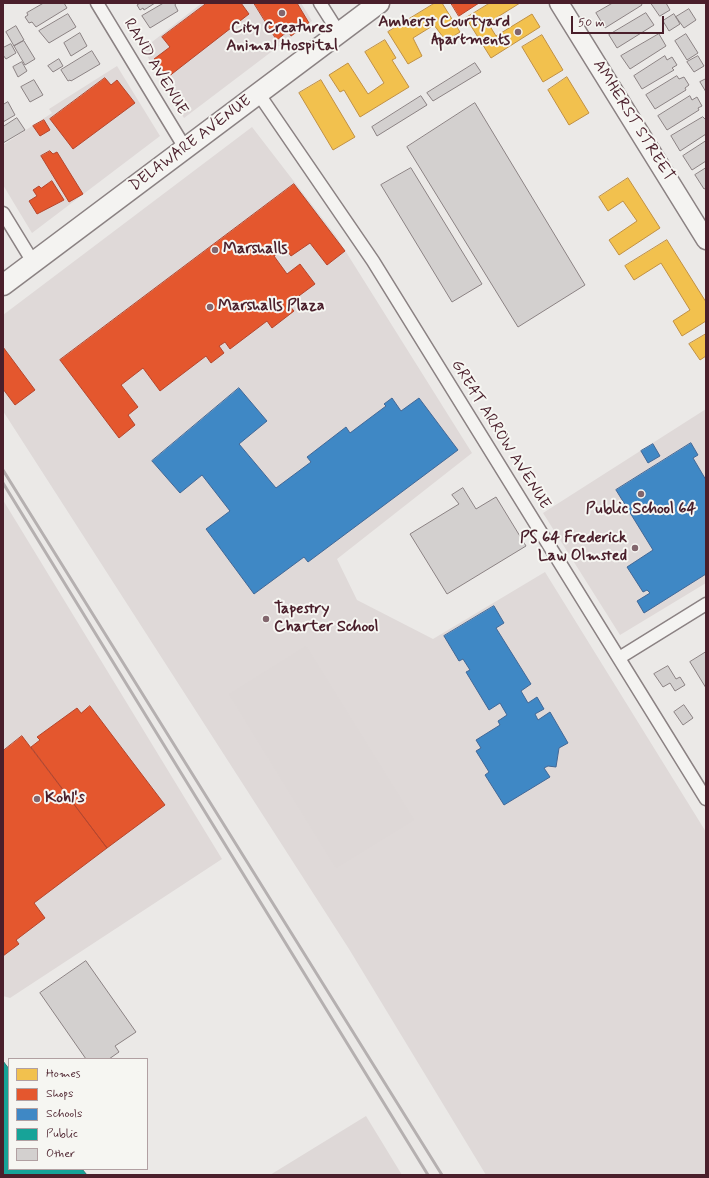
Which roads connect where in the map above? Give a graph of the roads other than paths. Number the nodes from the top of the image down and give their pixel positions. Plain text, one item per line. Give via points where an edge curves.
1 (97, 3) edge
2 (320, 3) edge
3 (379, 3) edge
4 (559, 3) edge
5 (339, 33) junction
6 (258, 93) junction
7 (185, 148) junction
8 (3, 213) edge
9 (706, 240) edge
10 (33, 262) junction
11 (3, 285) edge
12 (706, 604) edge
13 (619, 658) junction
14 (706, 799) edge

1 - 7 street, RAND AVENUE
2 - 5 street
3 - 5 main road, DELAWARE AVENUE
4 - 9 street, AMHERST STREET
5 - 6 main road, DELAWARE AVENUE
6 - 7 main road, DELAWARE AVENUE
6 - 13 street, GREAT ARROW AVENUE via 373,261
7 - 10 main road, DELAWARE AVENUE
8 - 10 street
10 - 11 main road, DELAWARE AVENUE
12 - 13 street
13 - 14 street, GREAT ARROW AVENUE

